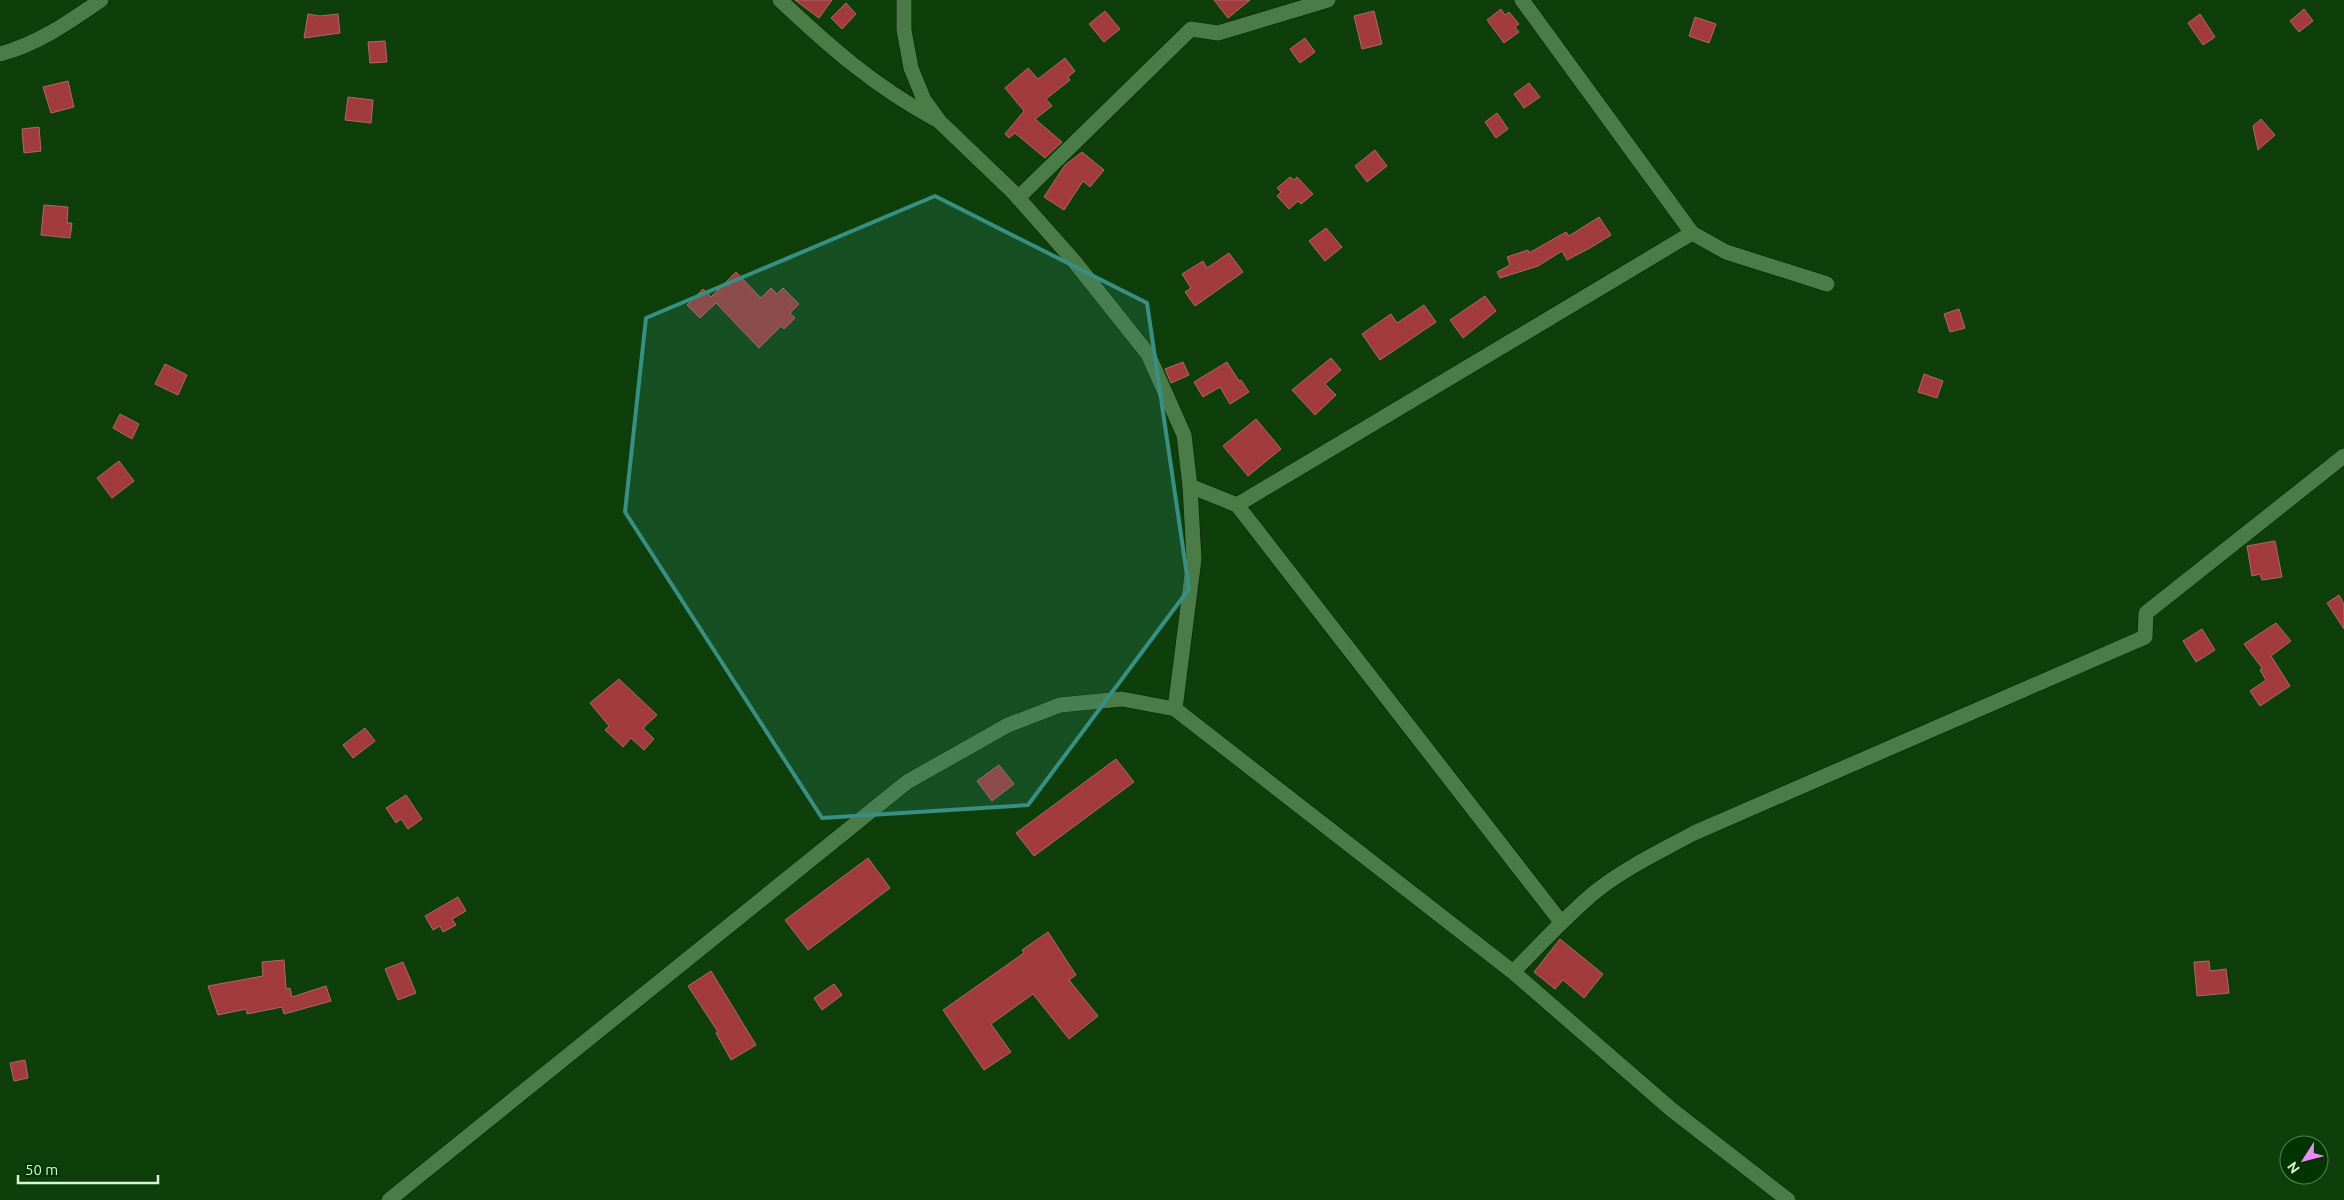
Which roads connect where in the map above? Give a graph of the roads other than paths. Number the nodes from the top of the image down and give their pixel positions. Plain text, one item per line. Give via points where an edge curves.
1 (101, 0) edge
2 (780, 0) edge
3 (904, 0) edge
4 (1328, 0) edge
5 (1522, 0) edge
6 (0, 54) edge
7 (940, 122) junction
8 (1018, 198) junction
9 (1692, 233) junction
10 (1827, 284) dead end
11 (2344, 456) edge
12 (1190, 486) junction
13 (1237, 505) junction
14 (1174, 709) junction
15 (1561, 922) junction
16 (1513, 972) junction
17 (389, 1200) edge
18 (1788, 1200) edge

1 - 6 street via 50,34
2 - 7 street via 833,50 896,98
3 - 7 street via 904,30 910,68 924,100
4 - 8 street via 1218,33 1191,29
5 - 9 street
7 - 8 street
8 - 12 street via 1074,261 1148,354 1184,435
9 - 10 street via 1726,252
9 - 13 street
11 - 15 street via 2146,613 2145,637 1694,833 1597,891
12 - 13 street
12 - 14 street via 1194,559
13 - 15 street
14 - 16 street
14 - 17 street via 1122,699 1060,705 1008,725 908,782
15 - 16 street
16 - 18 street via 1672,1110

